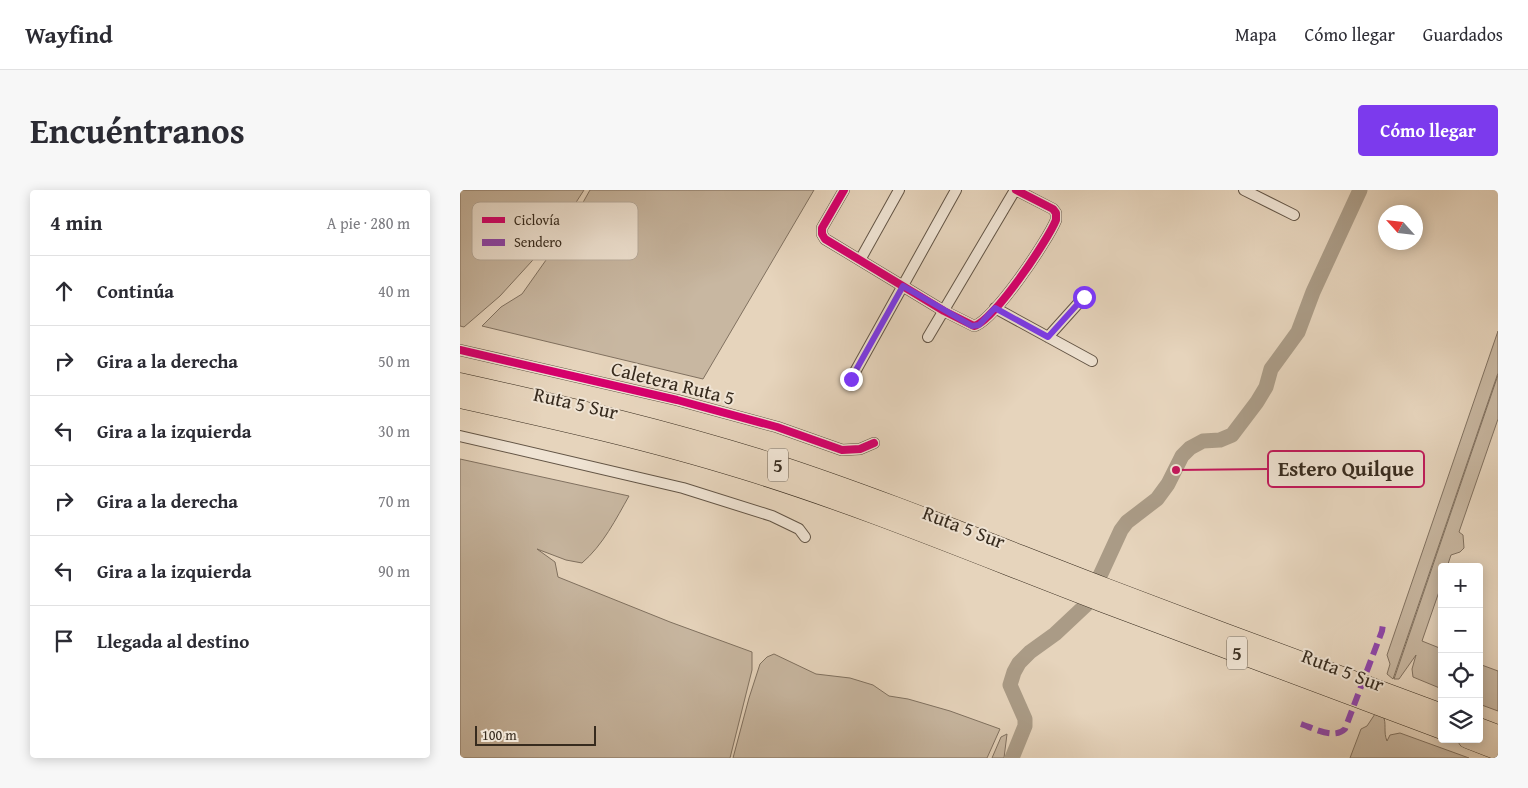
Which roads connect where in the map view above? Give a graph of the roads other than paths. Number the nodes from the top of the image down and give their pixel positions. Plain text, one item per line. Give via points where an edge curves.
1 (844, 190) edge
2 (900, 190) edge
3 (956, 190) edge
4 (1015, 190) edge
5 (1244, 190) edge
6 (1294, 215) dead end
7 (860, 260) junction
8 (903, 286) junction
9 (1084, 297) dead end
10 (995, 308) junction
11 (944, 310) junction
12 (928, 337) dead end
13 (1048, 337) junction
14 (460, 350) edge
15 (1092, 361) dead end
16 (851, 379) dead end
17 (460, 382) edge
18 (460, 399) edge
19 (460, 436) edge
20 (874, 443) dead end
21 (805, 538) dead end
22 (1082, 587) junction
23 (1396, 704) junction
24 (1438, 712) edge
25 (1438, 728) edge
26 (1483, 728) edge
27 (1498, 734) edge
28 (1478, 743) edge
29 (1498, 751) edge

1 - 7 street via 822,234 827,241
2 - 7 street
3 - 8 street
4 - 10 street via 1053,209 1057,218 1022,275
4 - 11 street
5 - 6 street
7 - 8 street
8 - 11 street
8 - 16 street
9 - 13 street
10 - 11 street via 983,322 974,326
10 - 13 street
11 - 12 street
13 - 15 street
14 - 20 street, Caletera Ruta 5 via 686,402 778,427 842,450 860,449
17 - 22 highway, Ruta 5 Sur / 5 via 637,424 760,459 865,495
18 - 22 highway, Ruta 5 Sur / 5 via 589,428 743,470
19 - 21 street via 683,488 772,516 799,529
22 - 23 highway, Ruta 5 Sur / 5
23 - 24 highway, Ruta 5 Sur / 5
23 - 25 highway, Ruta 5 Sur / 5
26 - 27 highway
28 - 29 highway

